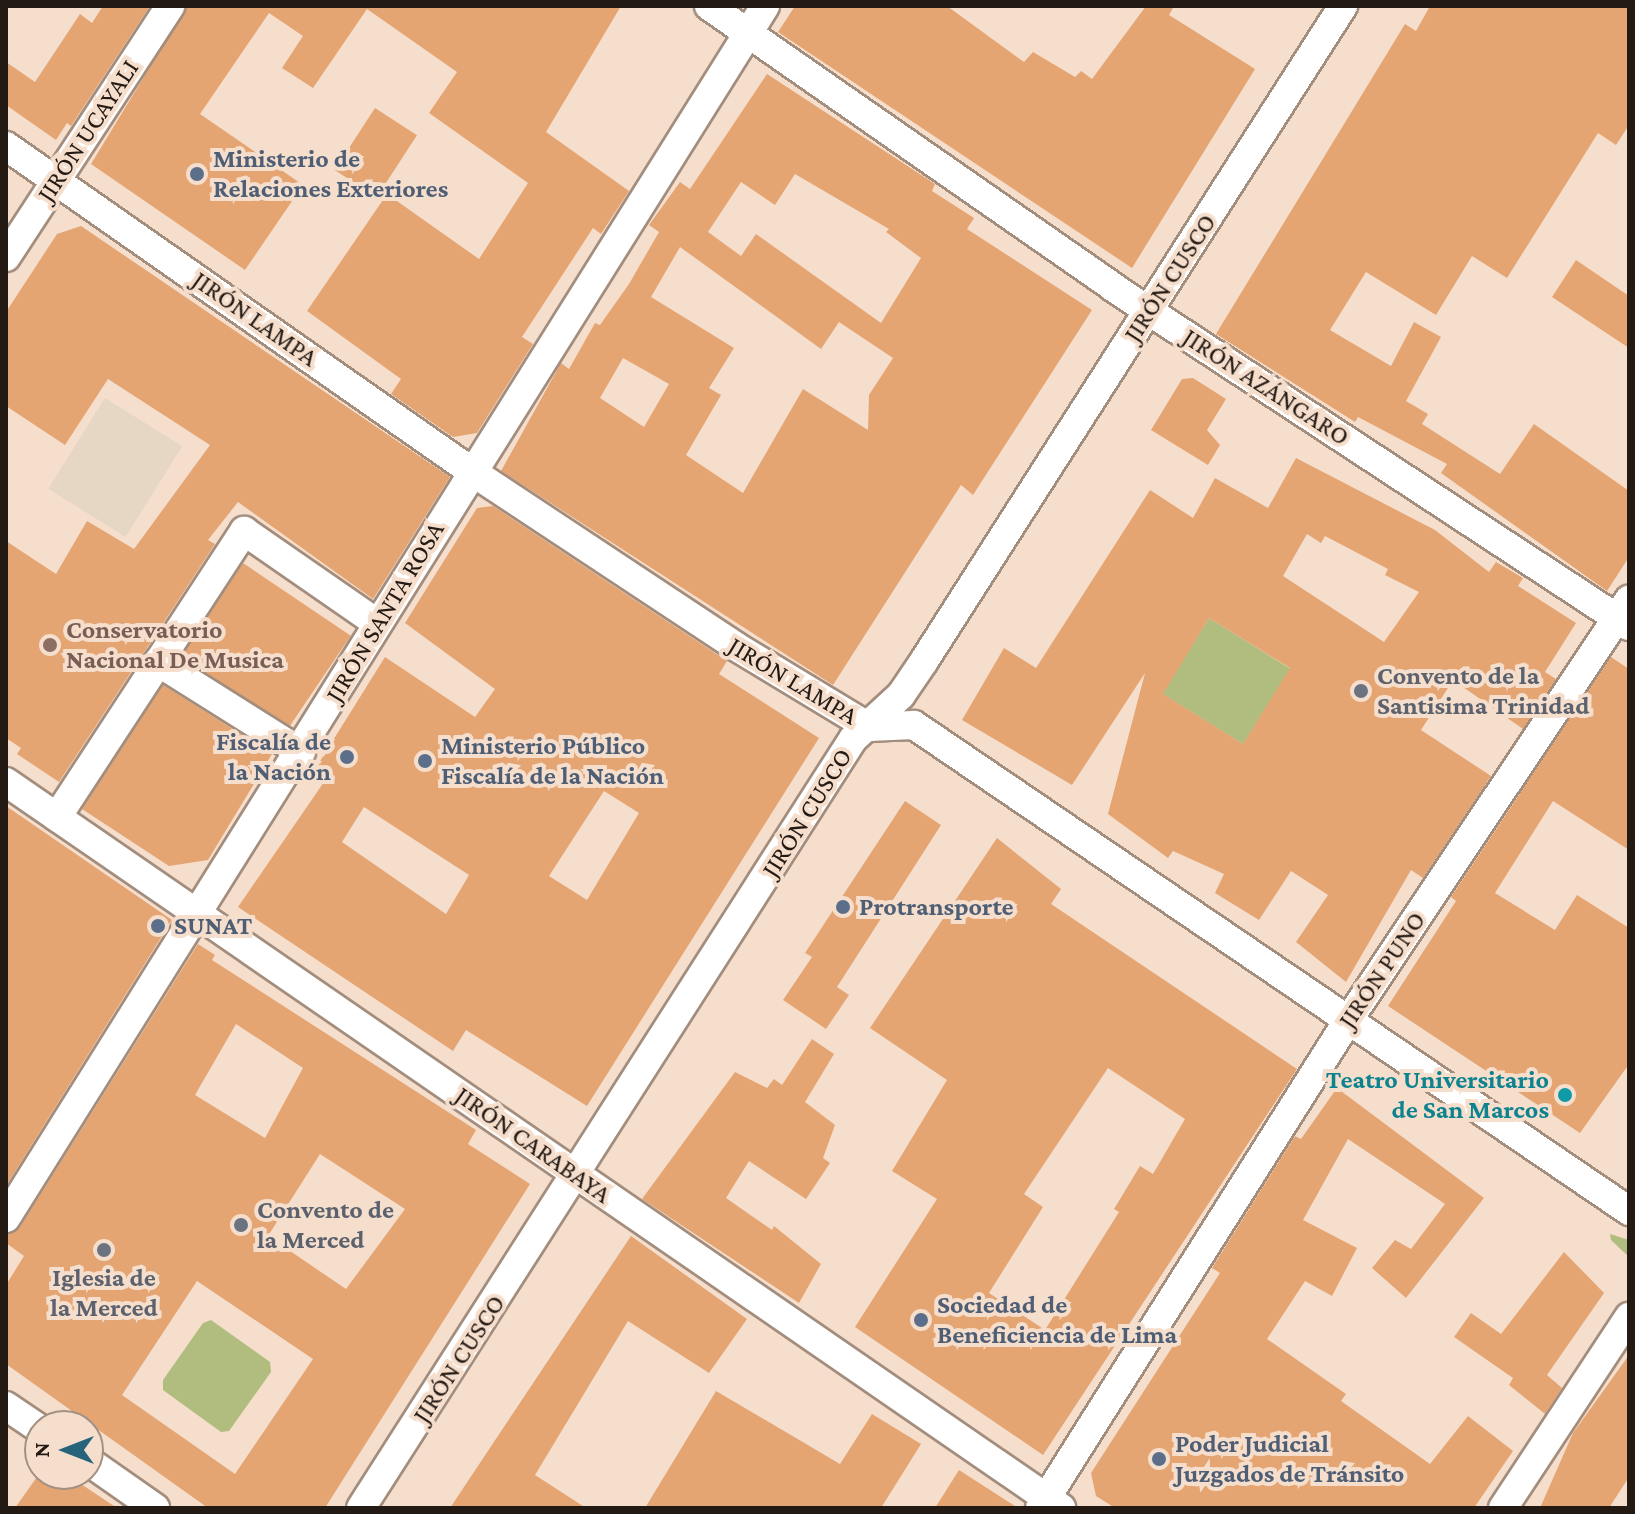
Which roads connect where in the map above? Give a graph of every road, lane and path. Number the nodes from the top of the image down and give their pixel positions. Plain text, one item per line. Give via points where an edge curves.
1 (170, 6) edge
2 (709, 6) edge
3 (765, 6) edge
4 (1343, 6) edge
5 (746, 33) junction
6 (6, 146) edge
7 (56, 181) junction
8 (6, 257) edge
9 (1150, 311) junction
10 (471, 471) junction
11 (1625, 614) edge
12 (377, 623) junction
13 (163, 655) junction
14 (869, 727) junction
15 (306, 744) junction
16 (6, 782) edge
17 (57, 817) junction
18 (199, 914) junction
19 (1347, 1022) junction
20 (577, 1175) junction
21 (1629, 1211) edge
22 (6, 1218) edge
23 (1629, 1317) edge
24 (6, 1406) edge
25 (24, 1418) edge
26 (104, 1472) edge
27 (1049, 1505) edge
28 (155, 1508) edge
29 (361, 1508) edge
30 (1503, 1508) edge

1 - 7 street, JIRÓN UCAYALI
2 - 5 street, JIRÓN AZÁNGARO
3 - 5 street, JIRÓN SANTA ROSA
4 - 9 street, JIRÓN CUSCO
5 - 9 street, JIRÓN AZÁNGARO
5 - 10 street, JIRÓN SANTA ROSA
6 - 7 street, JIRÓN LAMPA
7 - 8 street, JIRÓN UCAYALI
7 - 10 street, JIRÓN LAMPA
9 - 11 street, JIRÓN AZÁNGARO
9 - 14 street, JIRÓN CUSCO via 924,661
10 - 12 street, JIRÓN SANTA ROSA
10 - 14 street, JIRÓN LAMPA via 735,646
11 - 19 street, JIRÓN PUNO
12 - 13 street via 244,531
12 - 15 street, JIRÓN SANTA ROSA
13 - 15 street
13 - 17 street
14 - 19 street, JIRÓN LAMPA via 914,725
14 - 20 street, JIRÓN CUSCO via 853,739
15 - 18 street, JIRÓN SANTA ROSA
16 - 17 street, JIRÓN CARABAYA
17 - 18 street, JIRÓN CARABAYA
18 - 20 street, JIRÓN CARABAYA
18 - 22 street, JIRÓN SANTA ROSA
19 - 21 street, JIRÓN LAMPA
19 - 27 street, JIRÓN PUNO
20 - 27 street, JIRÓN CARABAYA
20 - 29 street, JIRÓN CUSCO
23 - 30 street
24 - 25 street
26 - 28 street

